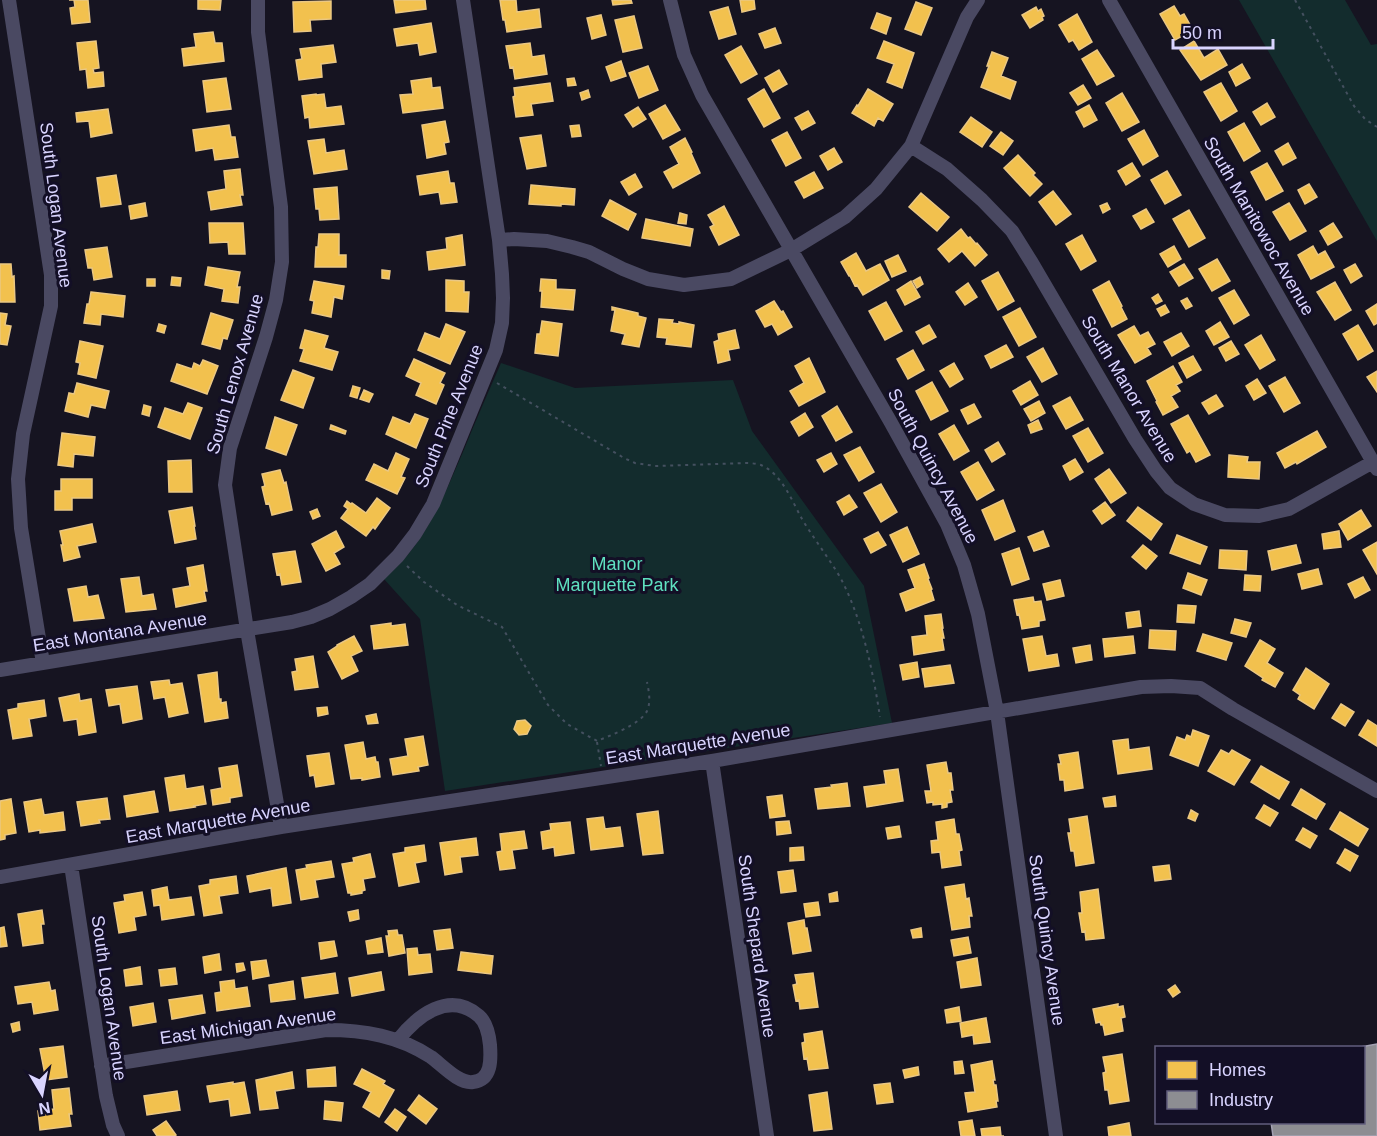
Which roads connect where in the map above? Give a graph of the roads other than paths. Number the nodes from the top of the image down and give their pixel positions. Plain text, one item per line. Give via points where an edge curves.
1 (9, 0) edge
2 (258, 0) edge
3 (464, 0) edge
4 (670, 0) edge
5 (978, 0) edge
6 (1109, 0) edge
7 (911, 146) junction
8 (499, 240) junction
9 (791, 250) junction
10 (1375, 466) edge
11 (247, 630) junction
12 (43, 663) junction
13 (0, 670) edge
14 (997, 712) junction
15 (712, 761) junction
16 (1377, 791) edge
17 (281, 827) junction
18 (71, 865) junction
19 (0, 877) edge
20 (398, 1040) junction
21 (101, 1066) junction
22 (118, 1136) edge
23 (767, 1136) edge
24 (1056, 1136) edge

1 - 12 street, South Logan Avenue via 51,275 51,306 23,434 18,479 21,528
2 - 11 street, South Lenox Avenue via 258,32 281,207 282,262 266,337 230,448 225,485
3 - 8 street, South Pine Avenue
4 - 9 street, South Quincy Avenue via 684,55 702,95
5 - 7 street
6 - 10 street, South Manitowoc Avenue
7 - 9 street via 876,189 845,216
7 - 10 street, South Manor Avenue via 947,169 1012,231 1135,439 1170,488 1194,504 1225,515 1259,516 1289,509
8 - 9 street via 547,241 572,247 648,279 684,285 731,279
8 - 11 street, South Pine Avenue via 502,323 496,350 433,504 415,534 370,584 351,597 311,617
9 - 14 street, South Quincy Avenue via 947,524 978,614
11 - 12 street, East Montana Avenue
11 - 17 street, South Lenox Avenue
12 - 13 street, East Montana Avenue
14 - 15 street, East Marquette Avenue
14 - 16 street, East Marquette Avenue via 1141,687 1200,688
14 - 24 street, South Quincy Avenue
15 - 17 street, East Marquette Avenue
15 - 23 street, South Shepard Avenue
17 - 18 street, East Marquette Avenue
18 - 19 street, East Marquette Avenue
18 - 21 street, South Logan Avenue
20 - 20 street, East Michigan Avenue via 464,1081 482,1079 490,1065 490,1041 482,1018 458,1005 431,1011
20 - 21 street, East Michigan Avenue via 326,1030
21 - 22 street, South Logan Avenue

